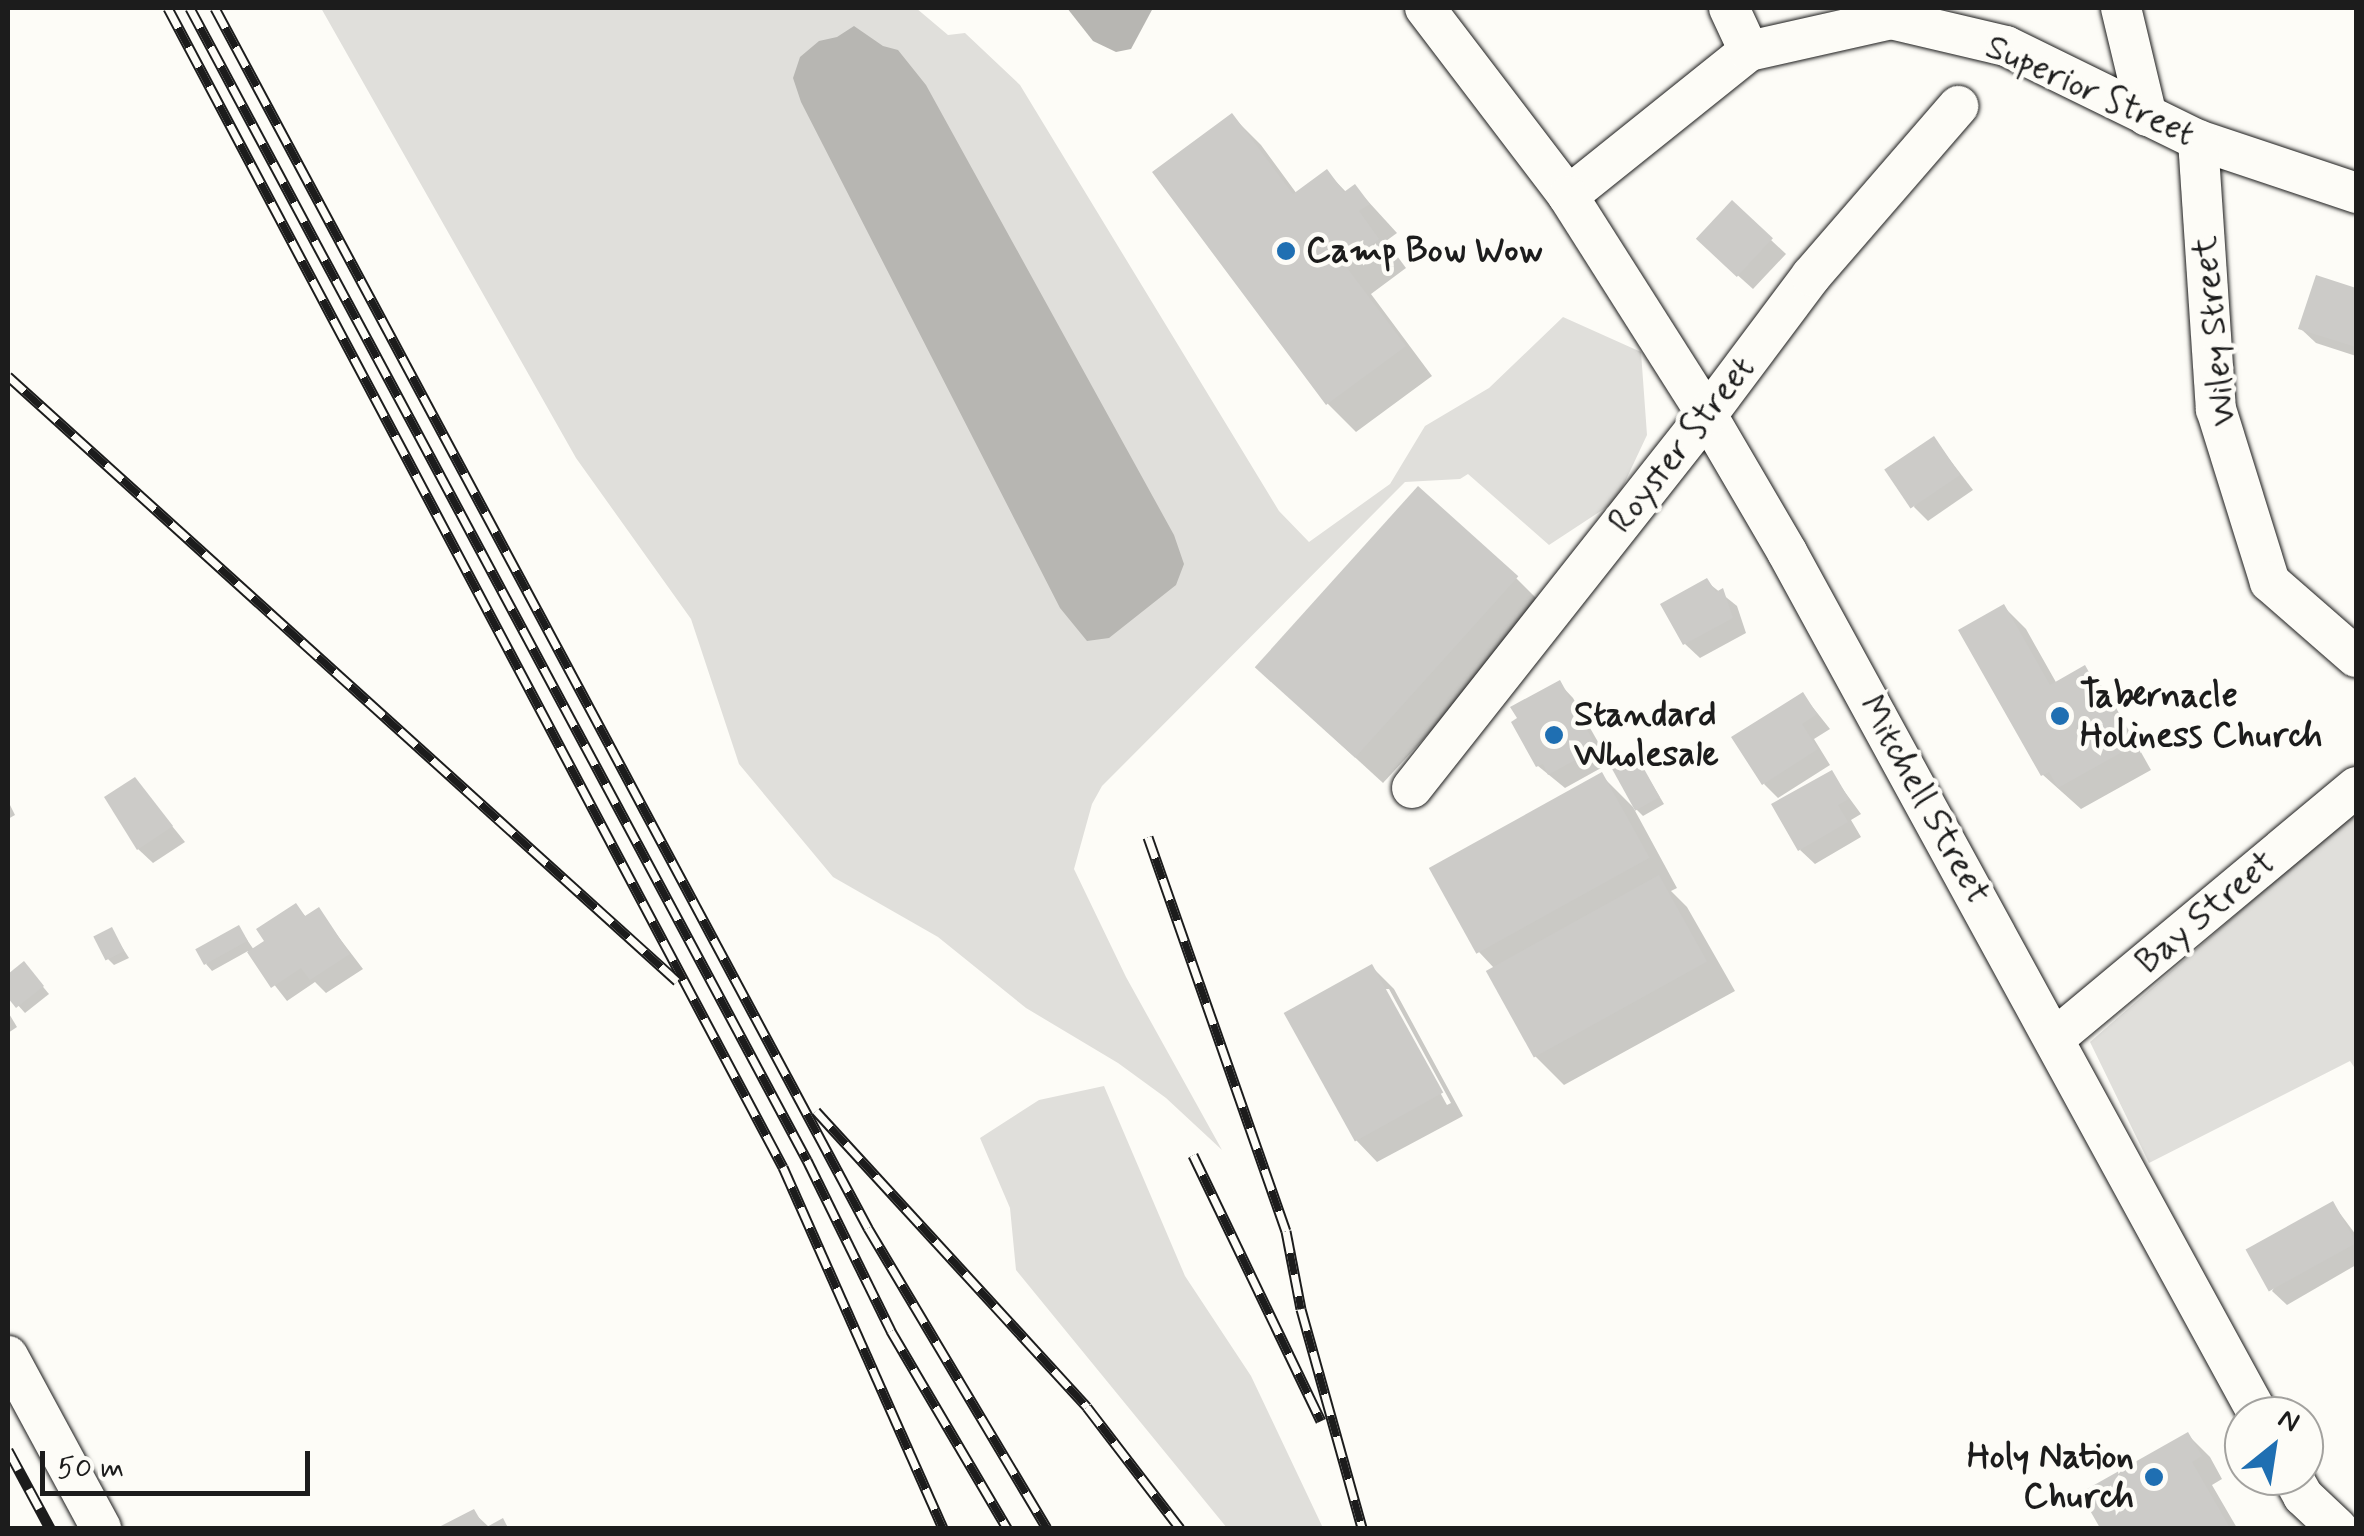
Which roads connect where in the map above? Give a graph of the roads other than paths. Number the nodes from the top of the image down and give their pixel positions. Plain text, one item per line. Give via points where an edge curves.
1 (1425, 8) edge
2 (1729, 8) edge
3 (2120, 8) edge
4 (1749, 51) junction
5 (1958, 106) dead end
6 (2147, 116) junction
7 (2198, 140) junction
8 (2356, 193) edge
9 (1568, 196) junction
10 (1708, 415) junction
11 (2356, 657) edge
12 (1412, 788) dead end
13 (2356, 788) edge
14 (2055, 1038) junction
15 (8, 1356) edge
16 (2248, 1396) edge
17 (2303, 1496) edge
18 (101, 1528) edge
19 (2337, 1528) edge

1 - 9 street
2 - 4 street
3 - 6 street
4 - 6 street, Superior Street via 1891,19 2006,46
4 - 9 street, Superior Street
5 - 10 street, Royster Street via 1811,276
6 - 7 street, Superior Street
7 - 8 street, Superior Street
7 - 11 street, Wiley Street via 2221,426 2270,582
9 - 10 street, Mitchell Street
10 - 12 street, Royster Street
10 - 14 street, Mitchell Street
13 - 14 street, Bay Street
14 - 16 street, Mitchell Street
15 - 18 street
17 - 19 street

